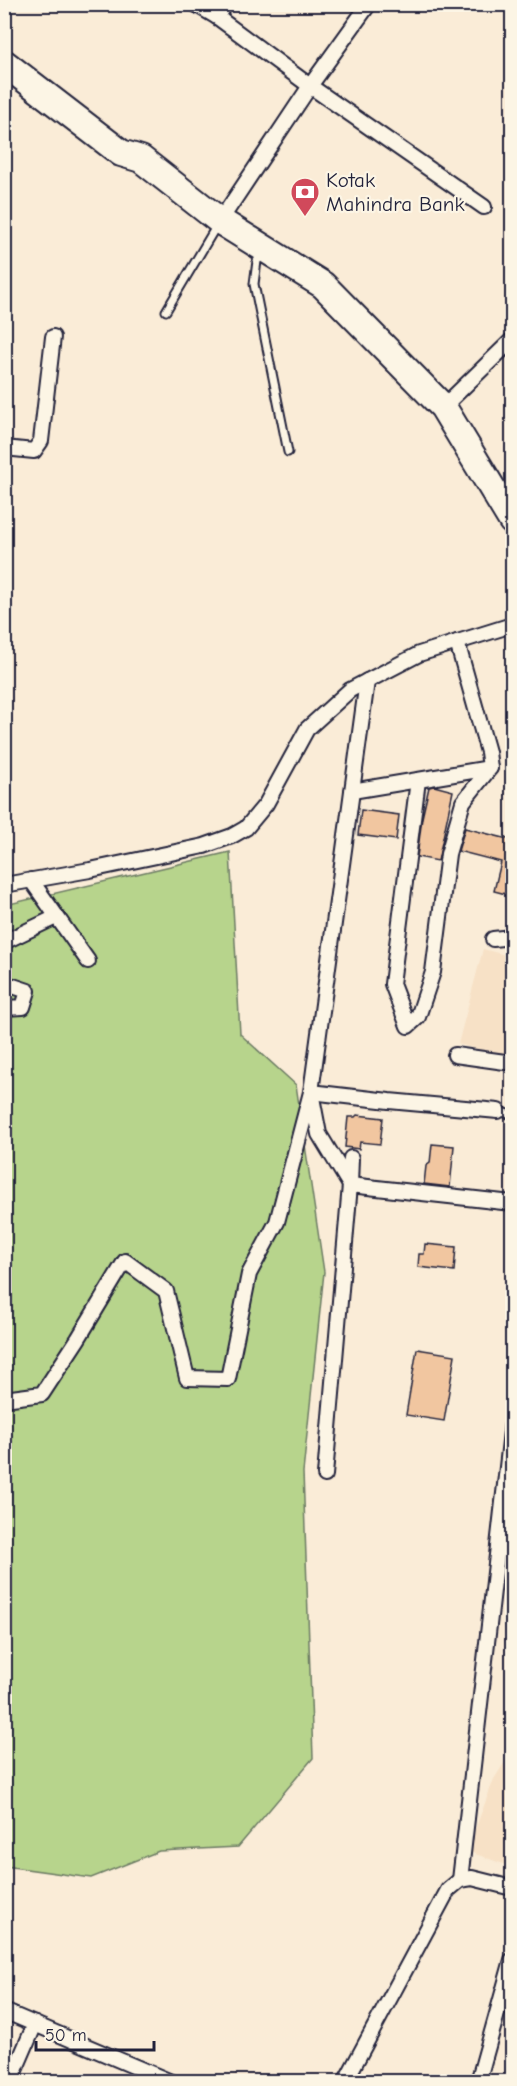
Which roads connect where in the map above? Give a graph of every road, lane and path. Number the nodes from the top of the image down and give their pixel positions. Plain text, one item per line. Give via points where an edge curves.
1 (195, 4) edge
2 (226, 4) edge
3 (369, 4) edge
4 (217, 17) junction
5 (4, 45) edge
6 (4, 63) edge
7 (310, 86) junction
8 (141, 159) junction
9 (484, 207) dead end
10 (220, 221) junction
11 (266, 250) junction
12 (166, 310) dead end
13 (53, 337) dead end
14 (513, 340) edge
15 (443, 407) junction
16 (4, 448) edge
17 (288, 452) dead end
18 (513, 521) edge
19 (513, 625) edge
20 (457, 642) junction
21 (368, 681) junction
22 (490, 768) junction
23 (418, 780) junction
24 (352, 791) junction
25 (31, 880) junction
26 (4, 885) edge
27 (56, 917) junction
28 (513, 938) edge
29 (493, 939) dead end
30 (4, 942) edge
31 (88, 962) dead end
32 (4, 983) edge
33 (4, 1008) edge
34 (455, 1055) dead end
35 (513, 1063) edge
36 (311, 1092) junction
37 (498, 1111) joint
38 (513, 1115) edge
39 (351, 1158) dead end
40 (350, 1185) junction
41 (513, 1203) edge
42 (4, 1399) edge
43 (513, 1423) edge
44 (325, 1475) dead end
45 (460, 1880) junction
46 (513, 1888) edge
47 (513, 1960) edge
48 (4, 2011) edge
49 (35, 2024) junction
50 (10, 2082) edge
51 (171, 2082) edge
52 (345, 2082) edge
53 (478, 2082) edge

1 - 4 street
2 - 4 street
3 - 7 street
4 - 7 street
5 - 8 highway via 133,140
6 - 8 highway via 122,153
7 - 9 street
7 - 10 street
8 - 10 highway
10 - 11 highway
10 - 12 lane
11 - 15 highway via 323,285
11 - 17 lane via 256,261 254,284
13 - 16 street via 41,441 34,451
14 - 15 street
15 - 18 highway
19 - 20 street
20 - 21 street via 419,654
20 - 22 street
21 - 24 street
21 - 25 street via 350,690 307,729 266,804 246,828 204,846
22 - 23 street
22 - 23 street via 463,802 448,854 433,972 418,1017 408,1026 392,984
23 - 24 street
24 - 36 street
25 - 26 street
25 - 27 street
27 - 30 street
27 - 31 street
28 - 29 street
32 - 33 street via 28,991 23,1007
34 - 35 street
36 - 37 street
36 - 40 street via 319,1134
36 - 42 street via 277,1222 249,1274 228,1379 187,1378 166,1291 125,1261 42,1394
37 - 38 lane
39 - 40 street
40 - 41 street
40 - 44 street
43 - 45 street
45 - 46 street via 472,1878
45 - 52 street via 440,1901
47 - 53 street
48 - 49 street
49 - 50 street
49 - 51 street

